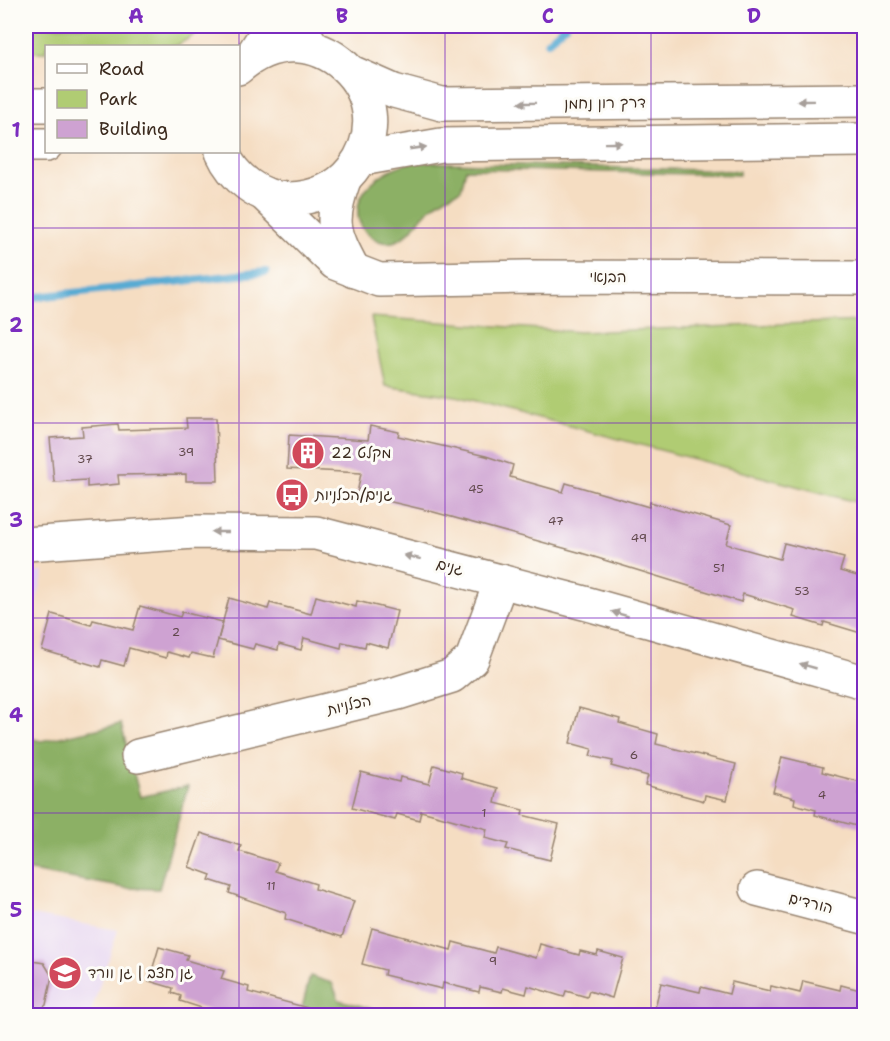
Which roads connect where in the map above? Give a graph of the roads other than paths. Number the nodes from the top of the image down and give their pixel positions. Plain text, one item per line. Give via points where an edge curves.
1 (272, 26) edge
2 (306, 37) edge
3 (245, 63) edge
4 (351, 72) junction
5 (864, 100) edge
6 (26, 105) edge
7 (45, 105) edge
8 (864, 140) edge
9 (26, 145) edge
10 (45, 145) edge
11 (202, 153) edge
12 (226, 160) edge
13 (353, 169) junction
14 (264, 194) junction
15 (354, 271) junction
16 (864, 278) edge
17 (26, 544) edge
18 (501, 581) junction
19 (864, 682) edge
20 (138, 756) dead end
21 (758, 889) dead end
22 (864, 916) edge

1 - 3 street
2 - 3 street
2 - 4 street
5 -> 4 street, דרך רון נחמן via 442,104 394,91
4 - 13 street via 364,92 370,114 369,137
6 - 7 street
13 -> 8 street via 441,145
9 - 10 street
11 - 12 street
12 - 14 street, הבנאי via 245,183
13 - 14 street via 327,192 306,198
13 - 15 street via 335,204 333,225
14 - 15 street, הבנאי via 335,263
15 - 16 street, הבנאי via 379,280
18 -> 17 street, גנים via 316,533 194,532
19 -> 18 street, גנים
18 - 20 street, הכלניות via 472,659 452,676 398,693
21 - 22 street, הורדים

